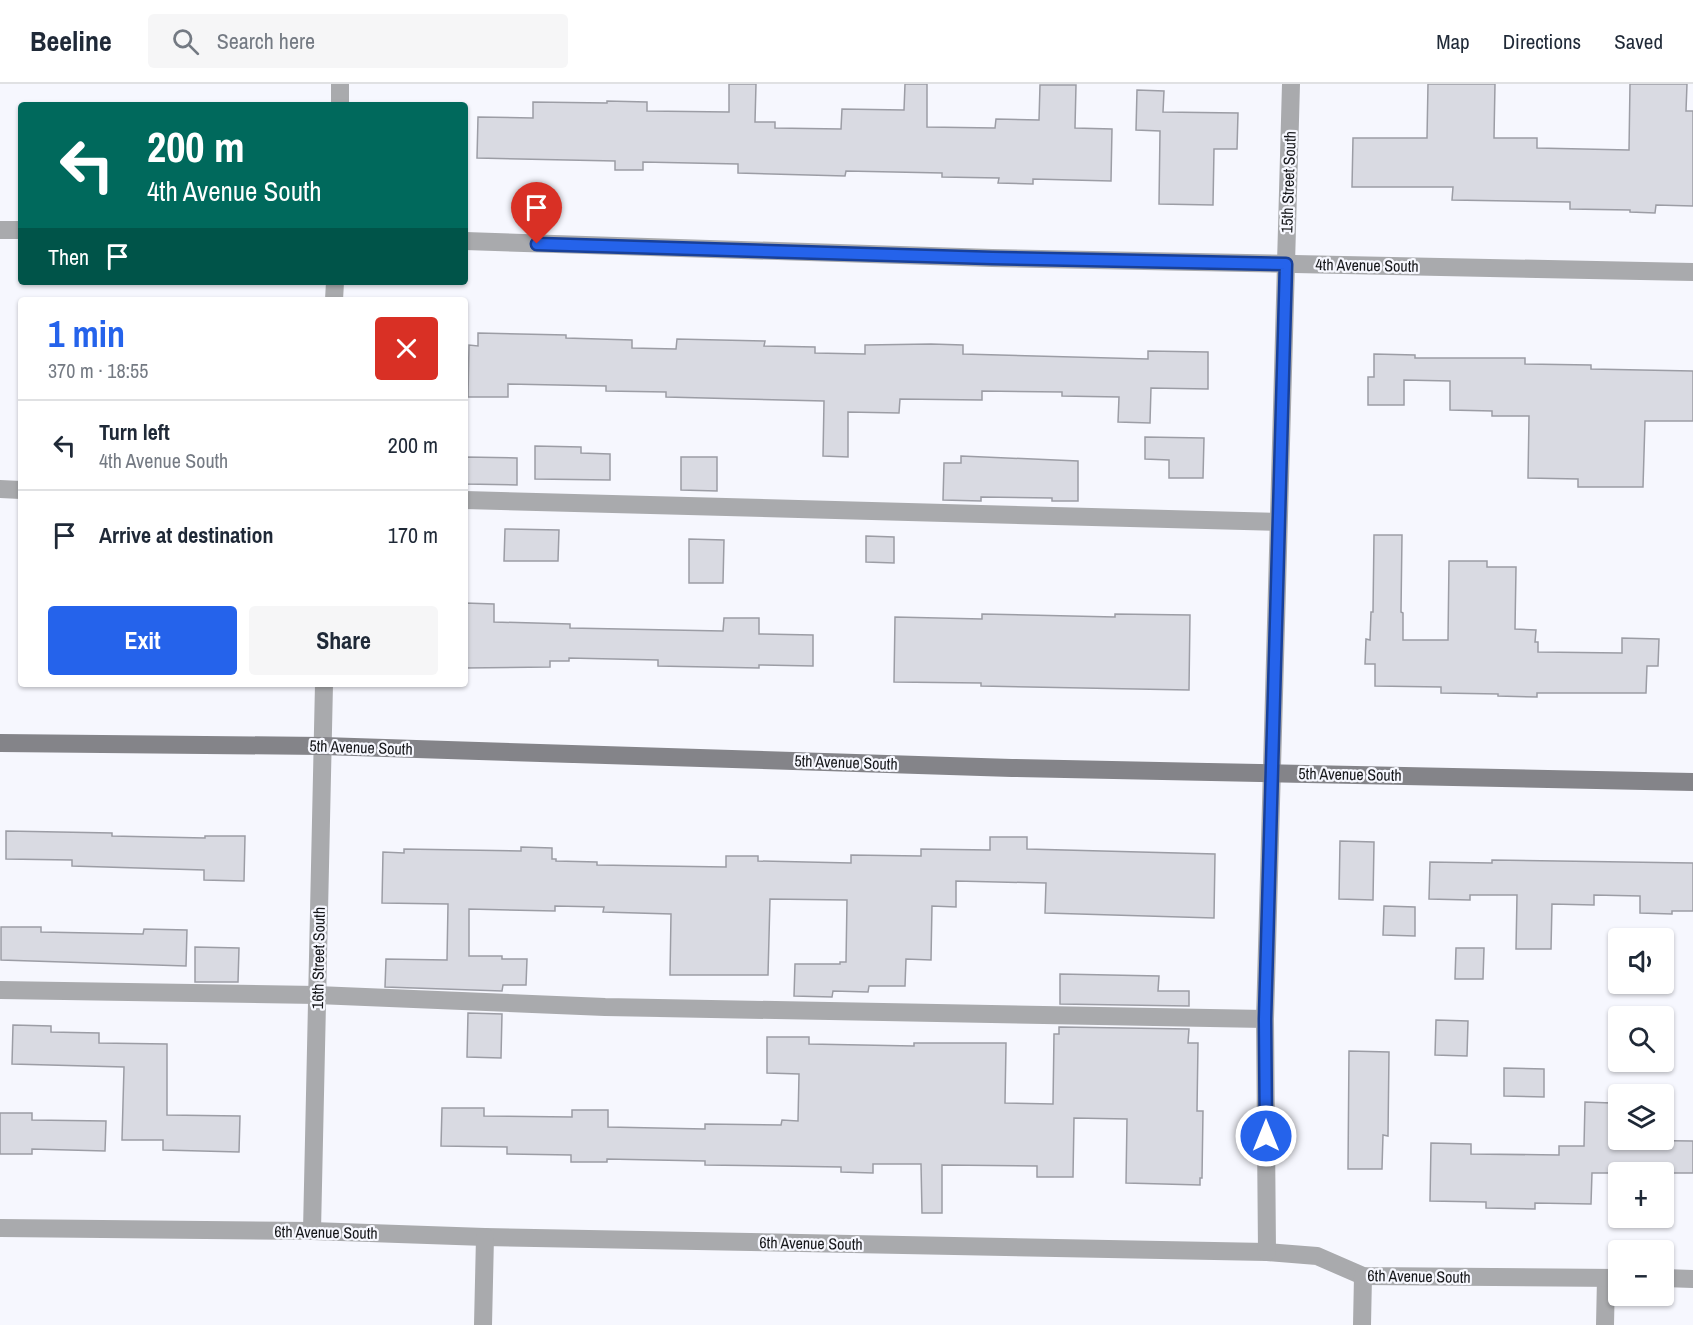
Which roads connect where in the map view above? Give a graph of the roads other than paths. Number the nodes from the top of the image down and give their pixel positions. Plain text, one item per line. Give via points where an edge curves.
1 (340, 84) edge
2 (1291, 84) edge
3 (340, 102) edge
4 (0, 230) edge
5 (18, 230) edge
6 (468, 241) edge
7 (1286, 264) junction
8 (1693, 272) edge
9 (0, 489) edge
10 (18, 489) edge
11 (468, 500) edge
12 (1278, 522) junction
13 (324, 687) edge
14 (0, 743) edge
15 (323, 746) junction
16 (1272, 772) junction
17 (1693, 782) edge
18 (0, 990) edge
19 (317, 995) junction
20 (1265, 1019) junction
21 (0, 1228) edge
22 (312, 1231) junction
23 (485, 1237) junction
24 (1267, 1252) junction
25 (1363, 1276) junction
26 (1608, 1278) edge
27 (1674, 1278) edge
28 (1693, 1279) edge
29 (1608, 1305) edge
30 (483, 1325) edge
31 (1362, 1325) edge
32 (1605, 1325) edge

1 - 3 street
2 - 7 street, 15th Street South
4 - 5 street
6 - 7 street, 4th Avenue South
7 - 8 street, 4th Avenue South
7 - 12 street, 15th Street South
9 - 10 street
11 - 12 street
12 - 16 street, 15th Street South
13 - 15 street, 16th Street South
14 - 15 street, 5th Avenue South
15 - 16 street, 5th Avenue South via 1000,768
15 - 19 street, 16th Street South
16 - 17 street, 5th Avenue South
16 - 20 street, 15th Street South
18 - 19 street
19 - 20 street via 605,1007
19 - 22 street, 16th Street South
20 - 24 street, 15th Street South
21 - 22 street, 6th Avenue South
22 - 23 street, 6th Avenue South
23 - 24 street, 6th Avenue South
23 - 30 street
24 - 25 street, 6th Avenue South via 1317,1256
25 - 26 street, 6th Avenue South
25 - 31 street
27 - 28 street
29 - 32 street

